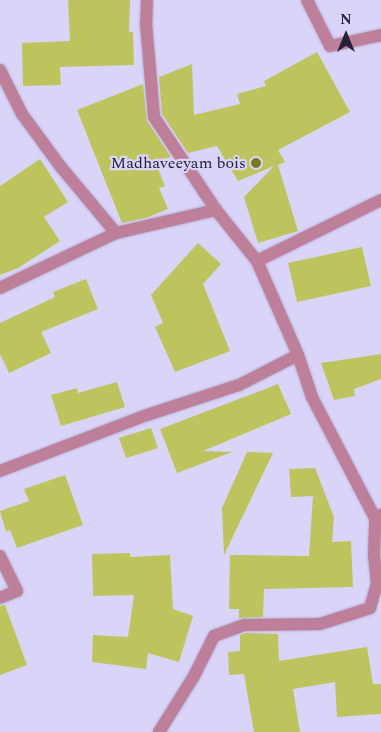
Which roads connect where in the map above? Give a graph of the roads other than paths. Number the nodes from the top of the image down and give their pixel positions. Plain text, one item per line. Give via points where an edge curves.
1 (147, 0) edge
2 (307, 0) edge
3 (381, 35) edge
4 (0, 70) edge
5 (381, 200) edge
6 (216, 210) junction
7 (116, 233) junction
8 (257, 261) junction
9 (0, 288) edge
10 (298, 355) junction
11 (0, 471) edge
12 (378, 517) edge
13 (0, 556) edge
14 (0, 598) edge
15 (159, 732) edge

1 - 6 street via 154,117
2 - 3 street via 330,46
4 - 7 street via 22,114
5 - 8 street
6 - 7 street
6 - 8 street
7 - 9 street
8 - 10 street
10 - 11 street via 239,385 147,415
10 - 12 street via 312,397
12 - 15 street via 374,555 378,584 370,608 320,624 245,625 214,636 194,676
13 - 14 street via 17,590

